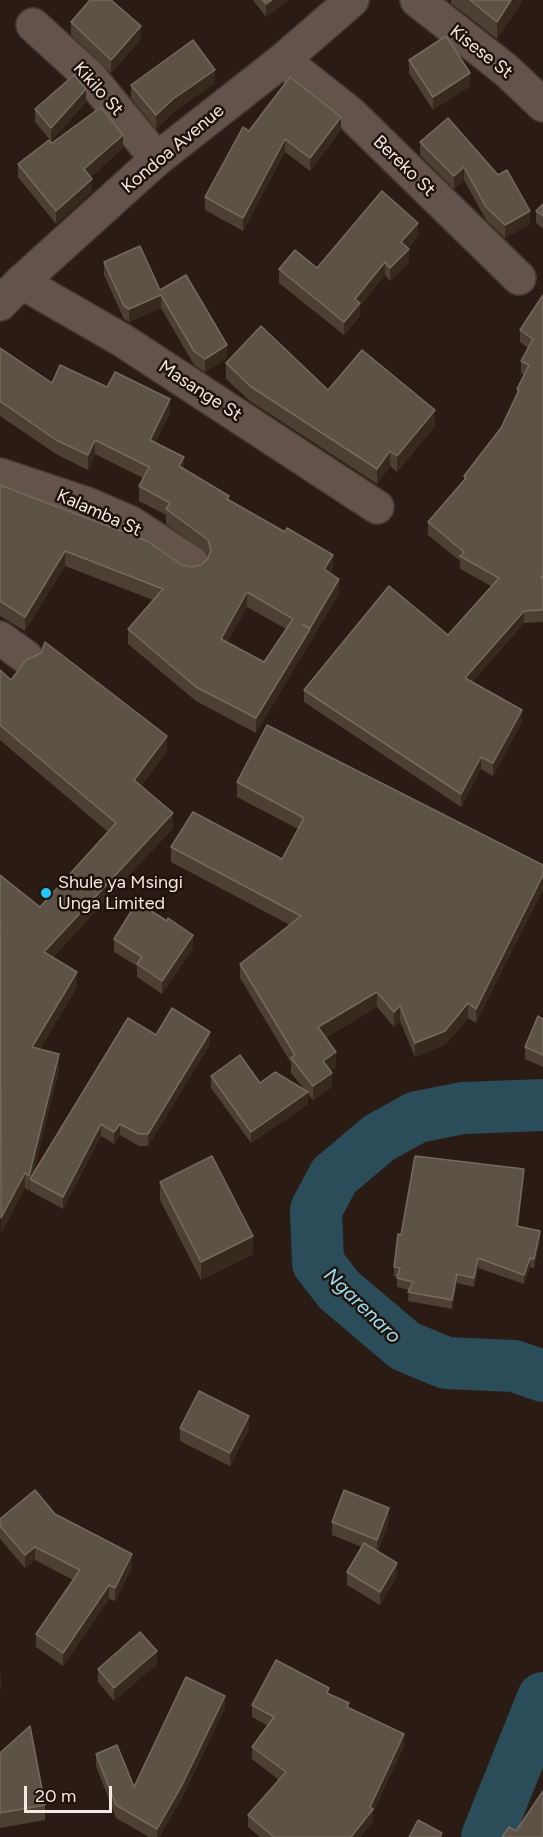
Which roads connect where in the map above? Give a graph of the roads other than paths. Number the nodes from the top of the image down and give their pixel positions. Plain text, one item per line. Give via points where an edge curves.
1 (352, 0) edge
2 (417, 0) edge
3 (33, 25) dead end
4 (283, 60) junction
5 (543, 105) edge
6 (158, 159) junction
7 (519, 278) dead end
8 (10, 293) edge
9 (0, 475) edge
10 (376, 507) dead end
11 (192, 563) dead end
12 (0, 638) edge
13 (26, 657) edge

1 - 4 street, Kondoa Avenue
2 - 5 street, Kisese St via 506,70
3 - 6 street, Kikilo St via 90,77
4 - 6 street, Kondoa Avenue
4 - 7 street, Bereko St via 350,113
6 - 8 street, Kondoa Avenue
8 - 10 street, Masange St via 122,340
9 - 11 street, Kalamba St via 131,523
12 - 13 street

